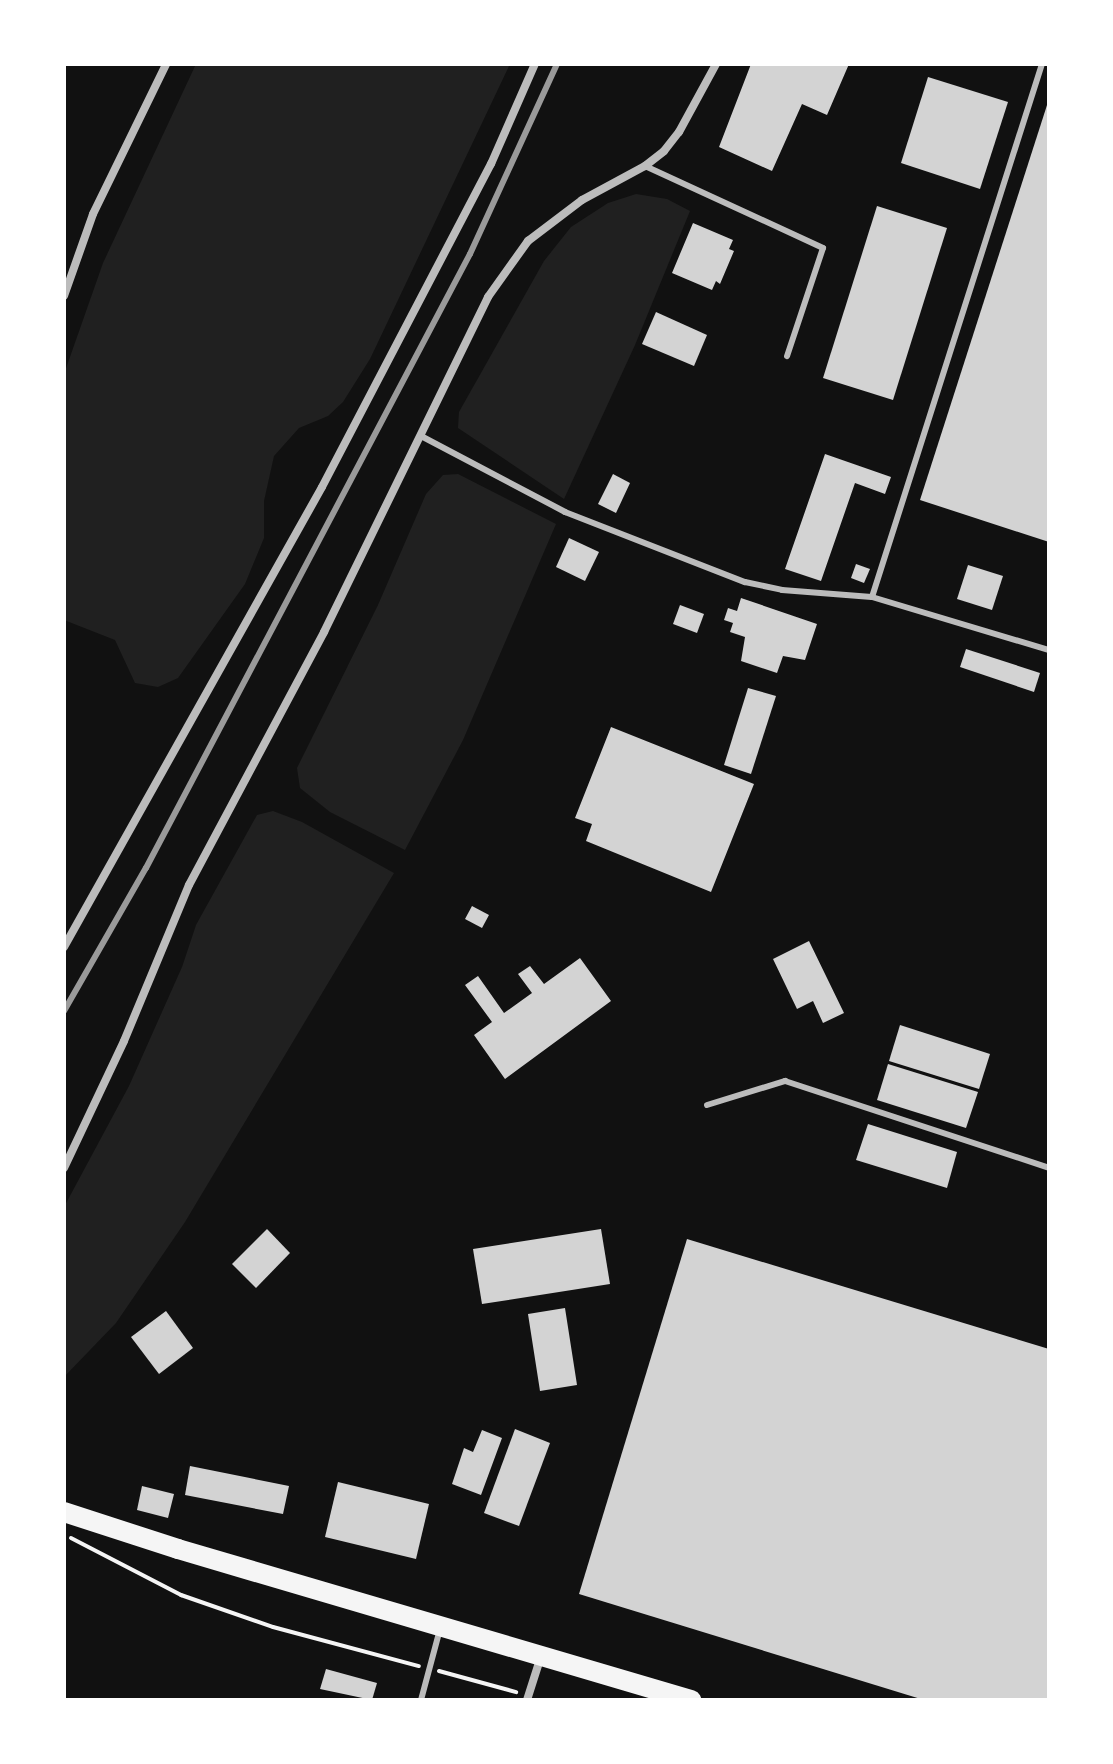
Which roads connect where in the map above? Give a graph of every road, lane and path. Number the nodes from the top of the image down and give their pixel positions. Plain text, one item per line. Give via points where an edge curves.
1 (166, 64) edge
2 (535, 64) edge
3 (716, 64) edge
4 (1042, 64) edge
5 (645, 166) junction
6 (64, 296) edge
7 (787, 356) dead end
8 (421, 436) junction
9 (872, 597) junction
10 (1049, 650) edge
11 (64, 947) edge
12 (707, 1105) dead end
13 (64, 1168) edge
14 (1049, 1168) edge
15 (64, 1512) edge
16 (71, 1538) dead end
17 (441, 1625) junction
18 (541, 1655) junction
19 (429, 1669) junction
20 (527, 1698) edge
21 (421, 1700) edge
22 (691, 1700) edge

1 - 6 street via 93,214
2 - 11 street via 491,164 322,487
3 - 5 street via 679,132
4 - 9 lane
5 - 7 lane via 823,248
5 - 8 street via 582,200 528,241 488,297
8 - 9 lane via 565,512 745,582
8 - 13 street via 189,885
9 - 10 lane
12 - 14 lane via 785,1081
15 - 17 main road
16 - 19 path via 181,1595 273,1627
17 - 18 main road
17 - 19 lane
18 - 20 street
18 - 22 main road
19 - 20 path
19 - 21 lane

